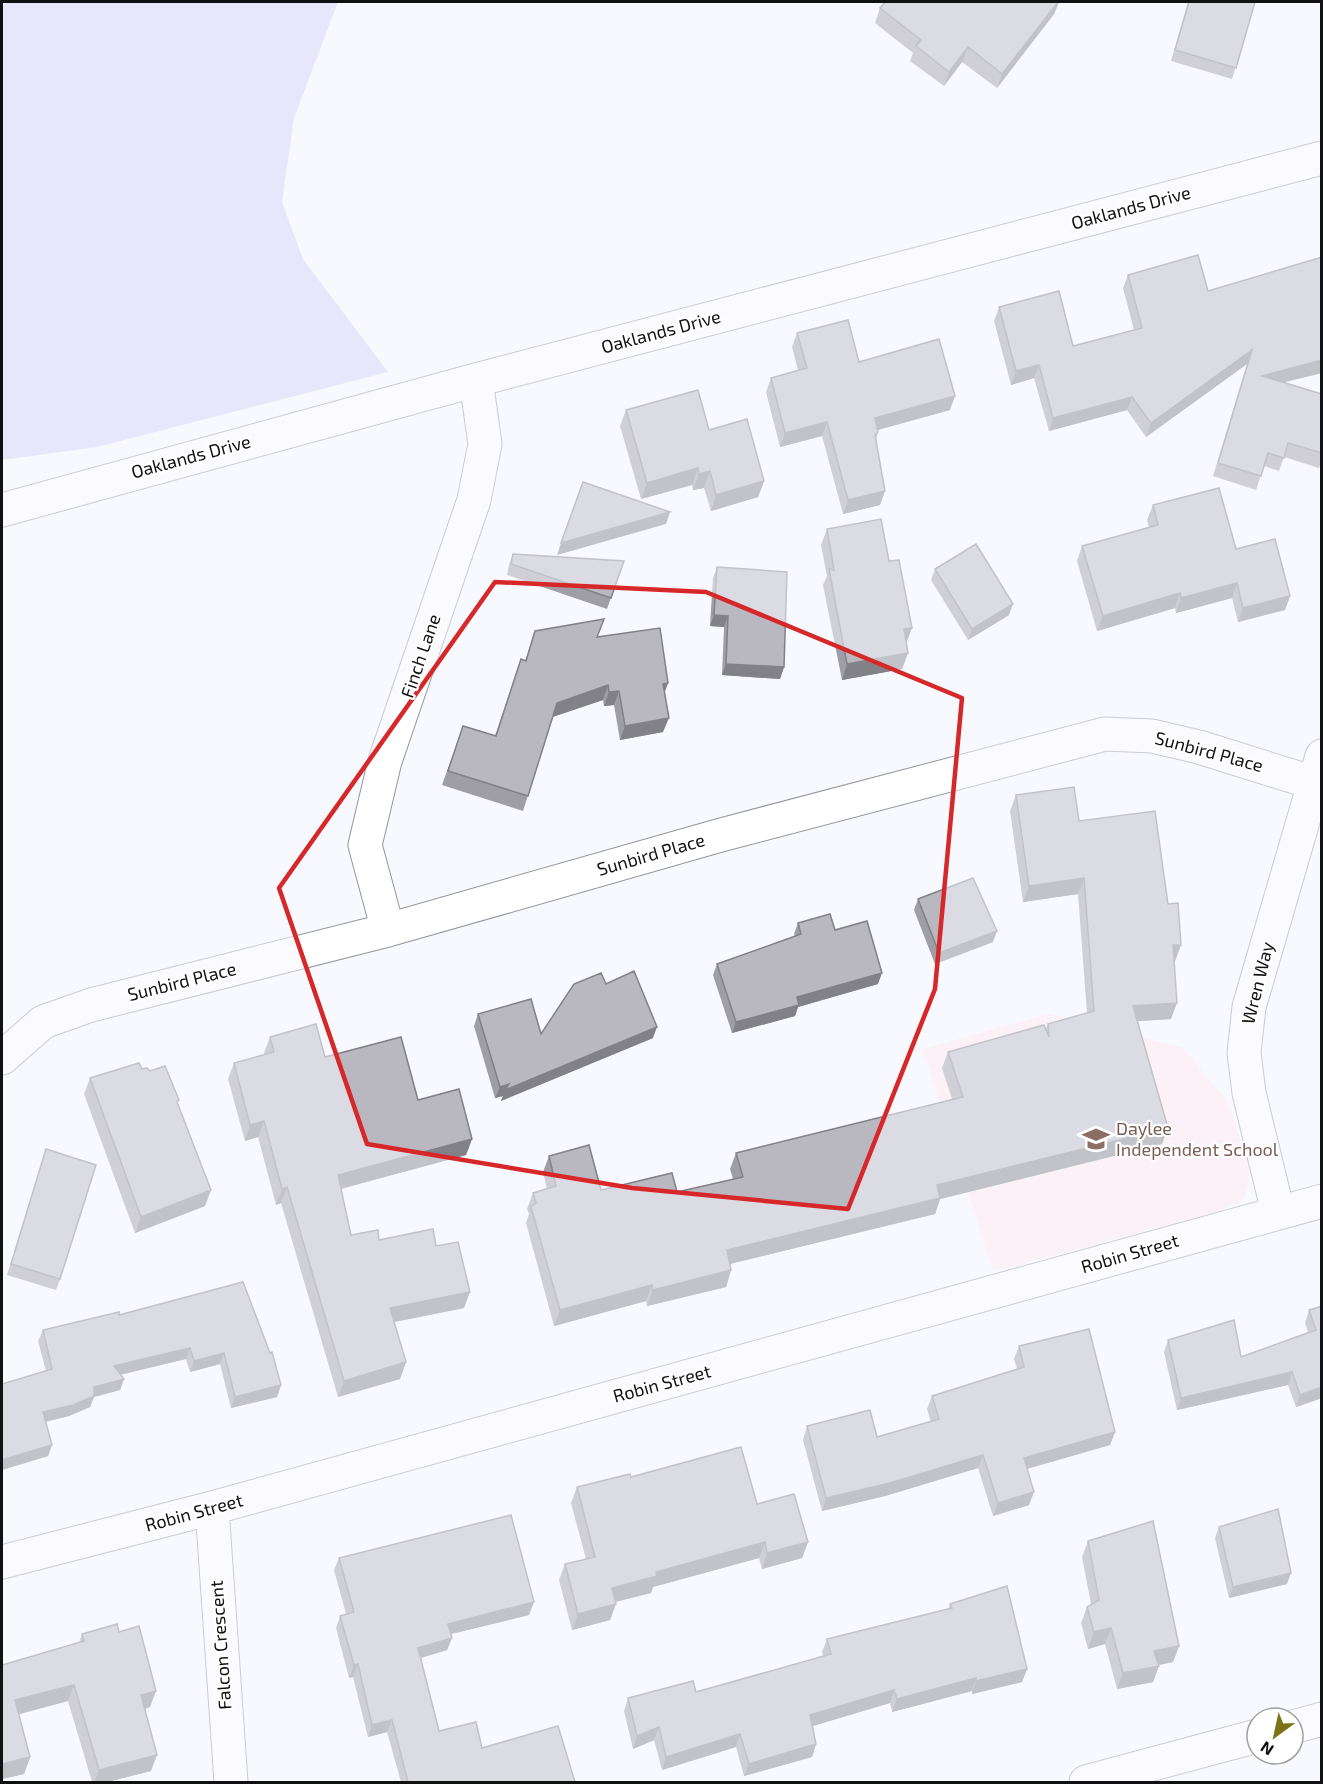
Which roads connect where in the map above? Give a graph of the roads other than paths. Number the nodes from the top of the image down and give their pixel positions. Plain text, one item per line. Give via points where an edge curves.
1 (1322, 158) edge
2 (476, 380) junction
3 (2, 510) edge
4 (1318, 770) edge
5 (388, 930) junction
6 (2, 1058) edge
7 (1322, 1201) edge
8 (1278, 1212) junction
9 (212, 1508) junction
10 (2, 1562) edge
11 (1322, 1719) edge
12 (1305, 1724) edge
13 (1245, 1739) edge
14 (231, 1782) edge
15 (1086, 1782) edge

1 - 2 street, Oaklands Drive
2 - 3 street, Oaklands Drive
2 - 5 street, Finch Lane via 485,444 474,500 385,761 365,845
4 - 5 street, Sunbird Place via 1152,735 1105,734 722,835
4 - 8 street, Wren Way via 1249,1007 1244,1053 1249,1093
5 - 6 street, Sunbird Place via 91,1005 43,1022
7 - 8 street, Robin Street
8 - 9 street, Robin Street
9 - 10 street, Robin Street
9 - 14 street, Falcon Crescent
11 - 12 street
13 - 15 street

